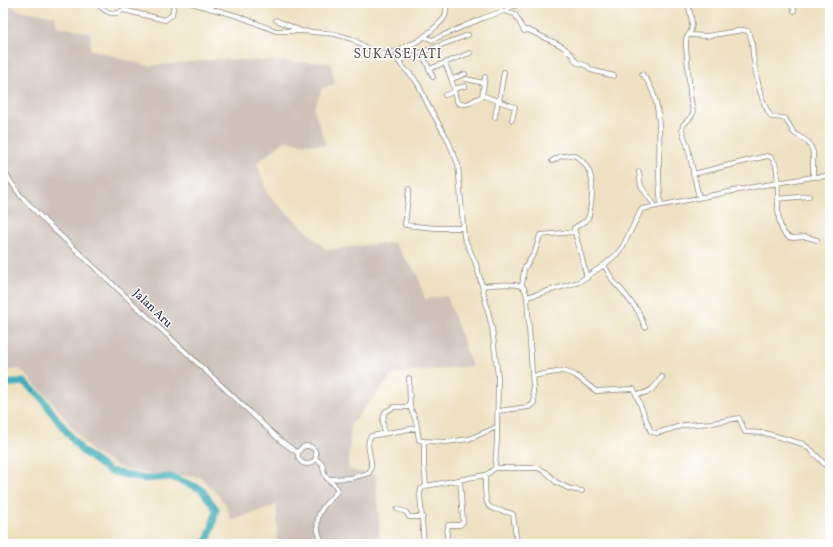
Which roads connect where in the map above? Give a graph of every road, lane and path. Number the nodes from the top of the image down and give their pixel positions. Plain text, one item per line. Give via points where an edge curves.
1 (97, 3) edge
2 (174, 3) edge
3 (192, 3) edge
4 (213, 3) edge
5 (446, 3) edge
6 (520, 3) edge
7 (688, 3) edge
8 (792, 3) edge
9 (212, 9) junction
10 (504, 11) junction
11 (794, 11) dead end
12 (276, 20) dead end
13 (301, 30) junction
14 (468, 35) dead end
15 (690, 35) junction
16 (424, 37) junction
17 (398, 51) junction
18 (422, 52) junction
19 (470, 53) dead end
20 (398, 61) junction
21 (445, 63) junction
22 (429, 69) junction
23 (504, 72) dead end
24 (465, 74) dead end
25 (642, 74) dead end
26 (614, 76) dead end
27 (485, 77) dead end
28 (433, 78) dead end
29 (452, 79) junction
30 (466, 79) dead end
31 (484, 83) junction
32 (466, 86) dead end
33 (454, 90) junction
34 (445, 95) dead end
35 (482, 96) junction
36 (498, 101) junction
37 (495, 117) dead end
38 (512, 120) dead end
39 (552, 161) dead end
40 (3, 170) edge
41 (639, 172) dead end
42 (693, 174) junction
43 (830, 176) edge
44 (813, 177) junction
45 (777, 183) junction
46 (409, 189) dead end
47 (809, 196) dead end
48 (699, 198) junction
49 (777, 199) junction
50 (661, 205) junction
51 (655, 206) junction
52 (463, 228) junction
53 (575, 232) junction
54 (817, 240) dead end
55 (604, 265) junction
56 (587, 278) junction
57 (482, 286) junction
58 (522, 287) junction
59 (527, 297) junction
60 (645, 327) dead end
61 (532, 376) junction
62 (662, 377) dead end
63 (409, 378) dead end
64 (636, 394) junction
65 (410, 407) junction
66 (498, 411) junction
67 (498, 427) junction
68 (416, 428) junction
69 (384, 433) junction
70 (424, 441) junction
71 (298, 453) junction
72 (315, 459) junction
73 (494, 468) junction
74 (830, 470) edge
75 (485, 475) junction
76 (329, 479) junction
77 (460, 480) junction
78 (426, 486) junction
79 (582, 491) dead end
80 (397, 509) dead end
81 (423, 517) junction
82 (323, 544) edge
83 (424, 544) edge
84 (446, 544) edge
85 (517, 544) edge

1 - 2 street via 104,10 117,14 123,10 165,20 172,15
3 - 9 street
4 - 9 street
5 - 16 street via 445,17
6 - 10 street
7 - 15 street via 692,22
8 - 11 street
9 - 13 street via 276,31
10 - 16 street via 432,40
10 - 26 street via 515,14 524,31 528,30 562,46 576,62 592,71
12 - 13 street
13 - 17 street via 352,39 373,52 384,54
14 - 18 street
15 - 42 street via 686,38 686,46 693,113 682,130
15 - 44 street via 707,36 746,30 750,34 766,109 772,117 785,118 794,133 808,142 813,152
16 - 17 street
17 - 20 street
18 - 20 street
18 - 22 street
19 - 21 street
20 - 52 street via 419,86 455,155 460,171
21 - 22 street
21 - 29 street
22 - 28 street
23 - 36 street
24 - 29 street
25 - 50 street via 652,89 659,123
27 - 31 street
29 - 33 street
30 - 31 street
31 - 35 street
32 - 33 street
33 - 34 street
33 - 35 street via 460,105
35 - 36 street
36 - 37 street
36 - 38 street via 514,107
39 - 53 street via 561,156 574,156 585,165 592,178 589,216 575,227
40 - 71 street, Jalan Aru via 20,195 46,222 281,441
41 - 51 street via 641,186
42 - 45 street via 770,156 776,164
42 - 48 street
43 - 44 street
44 - 45 street
45 - 48 street
45 - 49 street
46 - 52 street via 405,225
47 - 49 street
48 - 50 street
49 - 54 street via 783,232 793,238
50 - 51 street
51 - 55 street via 641,210 623,246
52 - 57 street
53 - 56 street
53 - 58 street via 540,235 535,252 524,270
55 - 56 street
55 - 60 street via 615,284 638,311
56 - 59 street
57 - 58 street via 504,284
57 - 66 street via 496,352
58 - 59 street
59 - 61 street
61 - 64 street via 568,372 594,390 632,388
61 - 66 street via 534,403
62 - 64 street via 649,391
63 - 65 street
64 - 74 street via 653,433 684,425 738,418 745,432 765,433 803,444
65 - 68 street
65 - 69 street via 394,407 385,412
66 - 67 street
67 - 70 street via 469,439 447,442
67 - 73 street
68 - 69 street
68 - 70 street via 419,441
69 - 76 street via 371,436 369,439 369,474
70 - 78 street
71 - 72 street via 299,459 305,464
71 - 72 street via 301,447 310,446 316,453
72 - 76 street via 322,463
73 - 75 street
73 - 79 street via 538,468 556,482 570,489
75 - 77 street
75 - 85 street via 488,504 490,508 513,514
76 - 82 street via 338,491 324,504 318,517 319,535
77 - 78 street
77 - 84 street via 463,522 460,525 448,525
78 - 81 street via 420,495
80 - 81 street via 406,512 409,517
81 - 83 street

